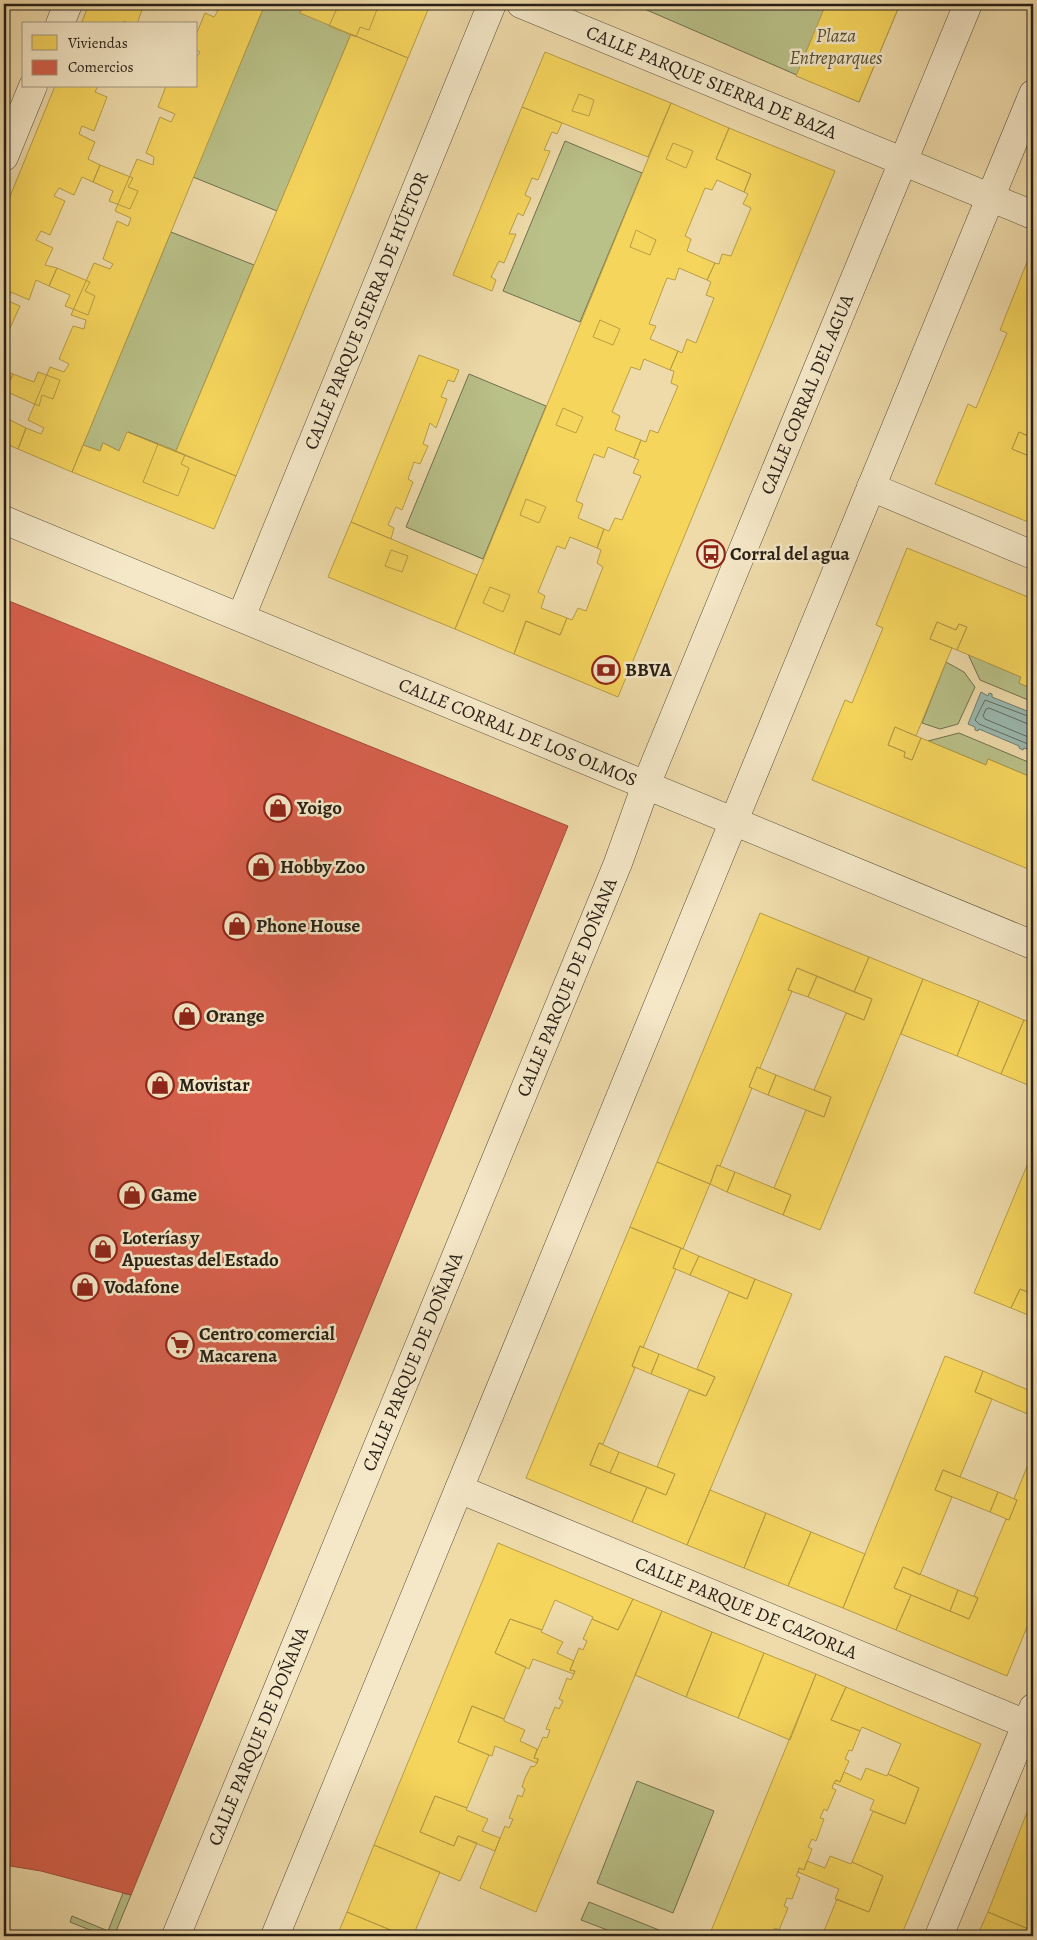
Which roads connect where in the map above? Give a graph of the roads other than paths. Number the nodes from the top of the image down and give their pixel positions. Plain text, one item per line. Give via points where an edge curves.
1 (68, 4) edge
2 (492, 4) edge
3 (521, 4) edge
4 (968, 4) edge
5 (61, 22) edge
6 (32, 88) edge
7 (1033, 94) edge
8 (4, 157) edge
9 (903, 162) junction
10 (990, 198) junction
11 (1033, 215) edge
12 (871, 487) junction
13 (4, 520) edge
14 (1033, 555) edge
15 (241, 618) junction
16 (646, 785) junction
17 (733, 821) junction
18 (1033, 945) edge
19 (459, 1489) junction
20 (1031, 1719) edge
21 (176, 1936) edge
22 (275, 1936) edge
23 (939, 1936) edge

1 - 5 street
2 - 15 street, CALLE PARQUE SIERRA DE HÚETOR
3 - 9 street, CALLE PARQUE SIERRA DE BAZA
4 - 9 street, CALLE CORRAL DEL AGUA
6 - 8 street
7 - 10 street
9 - 10 street, CALLE PARQUE SIERRA DE BAZA
9 - 16 street, CALLE CORRAL DEL AGUA
10 - 11 street, CALLE PARQUE SIERRA DE BAZA
10 - 12 street
12 - 14 street
12 - 17 street
13 - 15 street, CALLE CORRAL DE LOS OLMOS
15 - 16 street, CALLE CORRAL DE LOS OLMOS
16 - 17 street, CALLE CORRAL DE LOS OLMOS
16 - 21 street, CALLE PARQUE DE DOÑANA via 618,863
17 - 18 street, CALLE CORRAL DE LOS OLMOS
17 - 19 street
19 - 20 street, CALLE PARQUE DE CAZORLA
19 - 22 street
20 - 23 street

